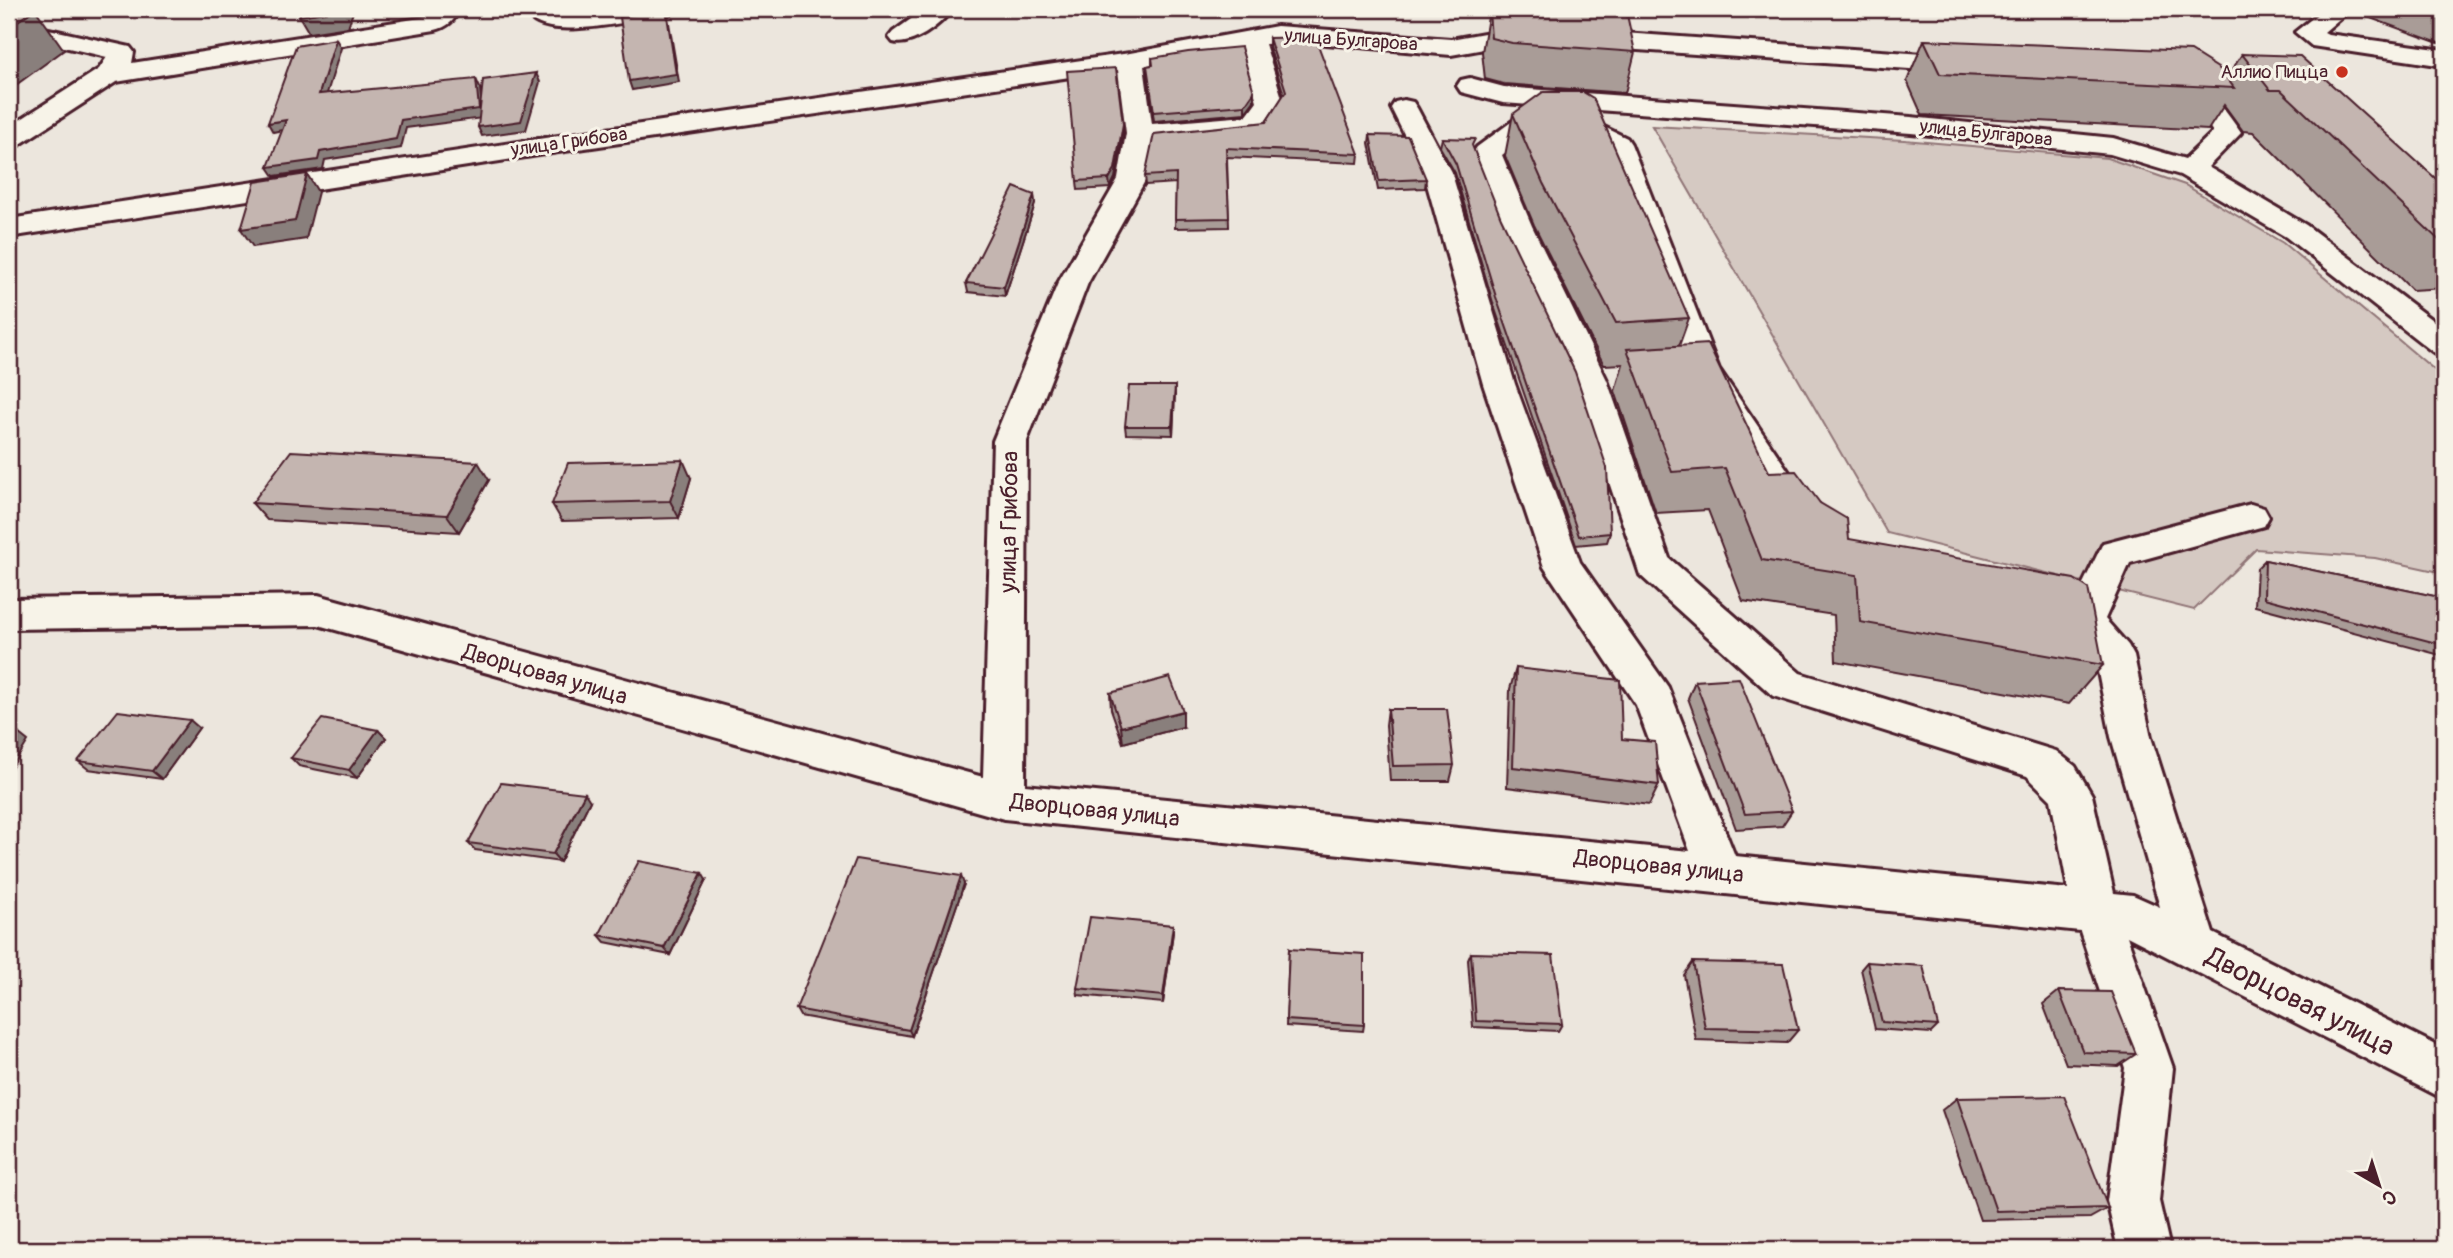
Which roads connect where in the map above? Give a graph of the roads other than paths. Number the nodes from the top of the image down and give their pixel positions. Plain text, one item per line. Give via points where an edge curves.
1 (447, 9) edge
2 (543, 9) edge
3 (662, 9) edge
4 (940, 9) edge
5 (2339, 9) edge
6 (24, 27) edge
7 (902, 37) dead end
8 (1251, 40) junction
9 (2444, 58) edge
10 (1130, 61) junction
11 (1989, 67) edge
12 (108, 75) junction
13 (2153, 78) edge
14 (1470, 86) dead end
15 (1404, 108) dead end
16 (1140, 133) junction
17 (9, 139) edge
18 (2190, 169) junction
19 (9, 228) edge
20 (2444, 345) edge
21 (1703, 371) junction
22 (1665, 374) edge
23 (2251, 517) dead end
24 (1828, 540) edge
25 (2027, 599) edge
26 (9, 614) edge
27 (2084, 622) junction
28 (1004, 801) junction
29 (1720, 873) junction
30 (2095, 910) junction
31 (2194, 947) junction
32 (2444, 1075) edge
33 (2144, 1249) edge

1 - 12 street via 435,23
2 - 3 street via 541,16 564,23
4 - 7 street
5 - 9 street via 2308,32 2312,37
6 - 12 street via 121,52 119,63
8 - 10 street, улица Грибова
8 - 11 street, улица Булгарова via 1303,34 1451,47 1523,34
8 - 16 street via 1270,101 1254,123
10 - 16 street, улица Грибова
10 - 19 street, улица Грибова
12 - 17 street
13 - 18 street via 2167,79 2206,103 2227,133
14 - 18 street, улица Булгарова via 1503,95 1911,125 2113,146
15 - 29 street via 1438,174 1499,384 1563,567 1654,699
16 - 28 street, улица Грибова via 1132,179 1073,283 1010,441
18 - 20 street, улица Булгарова via 2296,230
21 - 22 street
21 - 24 street via 1807,525
21 - 30 street via 1617,144 1579,123 1528,123 1487,153 1517,226 1603,379 1653,565 1787,685 2041,764 2071,795
23 - 27 street via 2116,553
25 - 27 street, Дворцовая улица via 2053,604
26 - 28 street, Дворцовая улица via 318,610
27 - 31 street, Дворцовая улица via 2114,656 2131,737
28 - 29 street, Дворцовая улица
29 - 30 street, Дворцовая улица
30 - 31 street, Дворцовая улица via 2133,916
30 - 33 street via 2149,1068 2133,1201
31 - 32 street, Дворцовая улица

